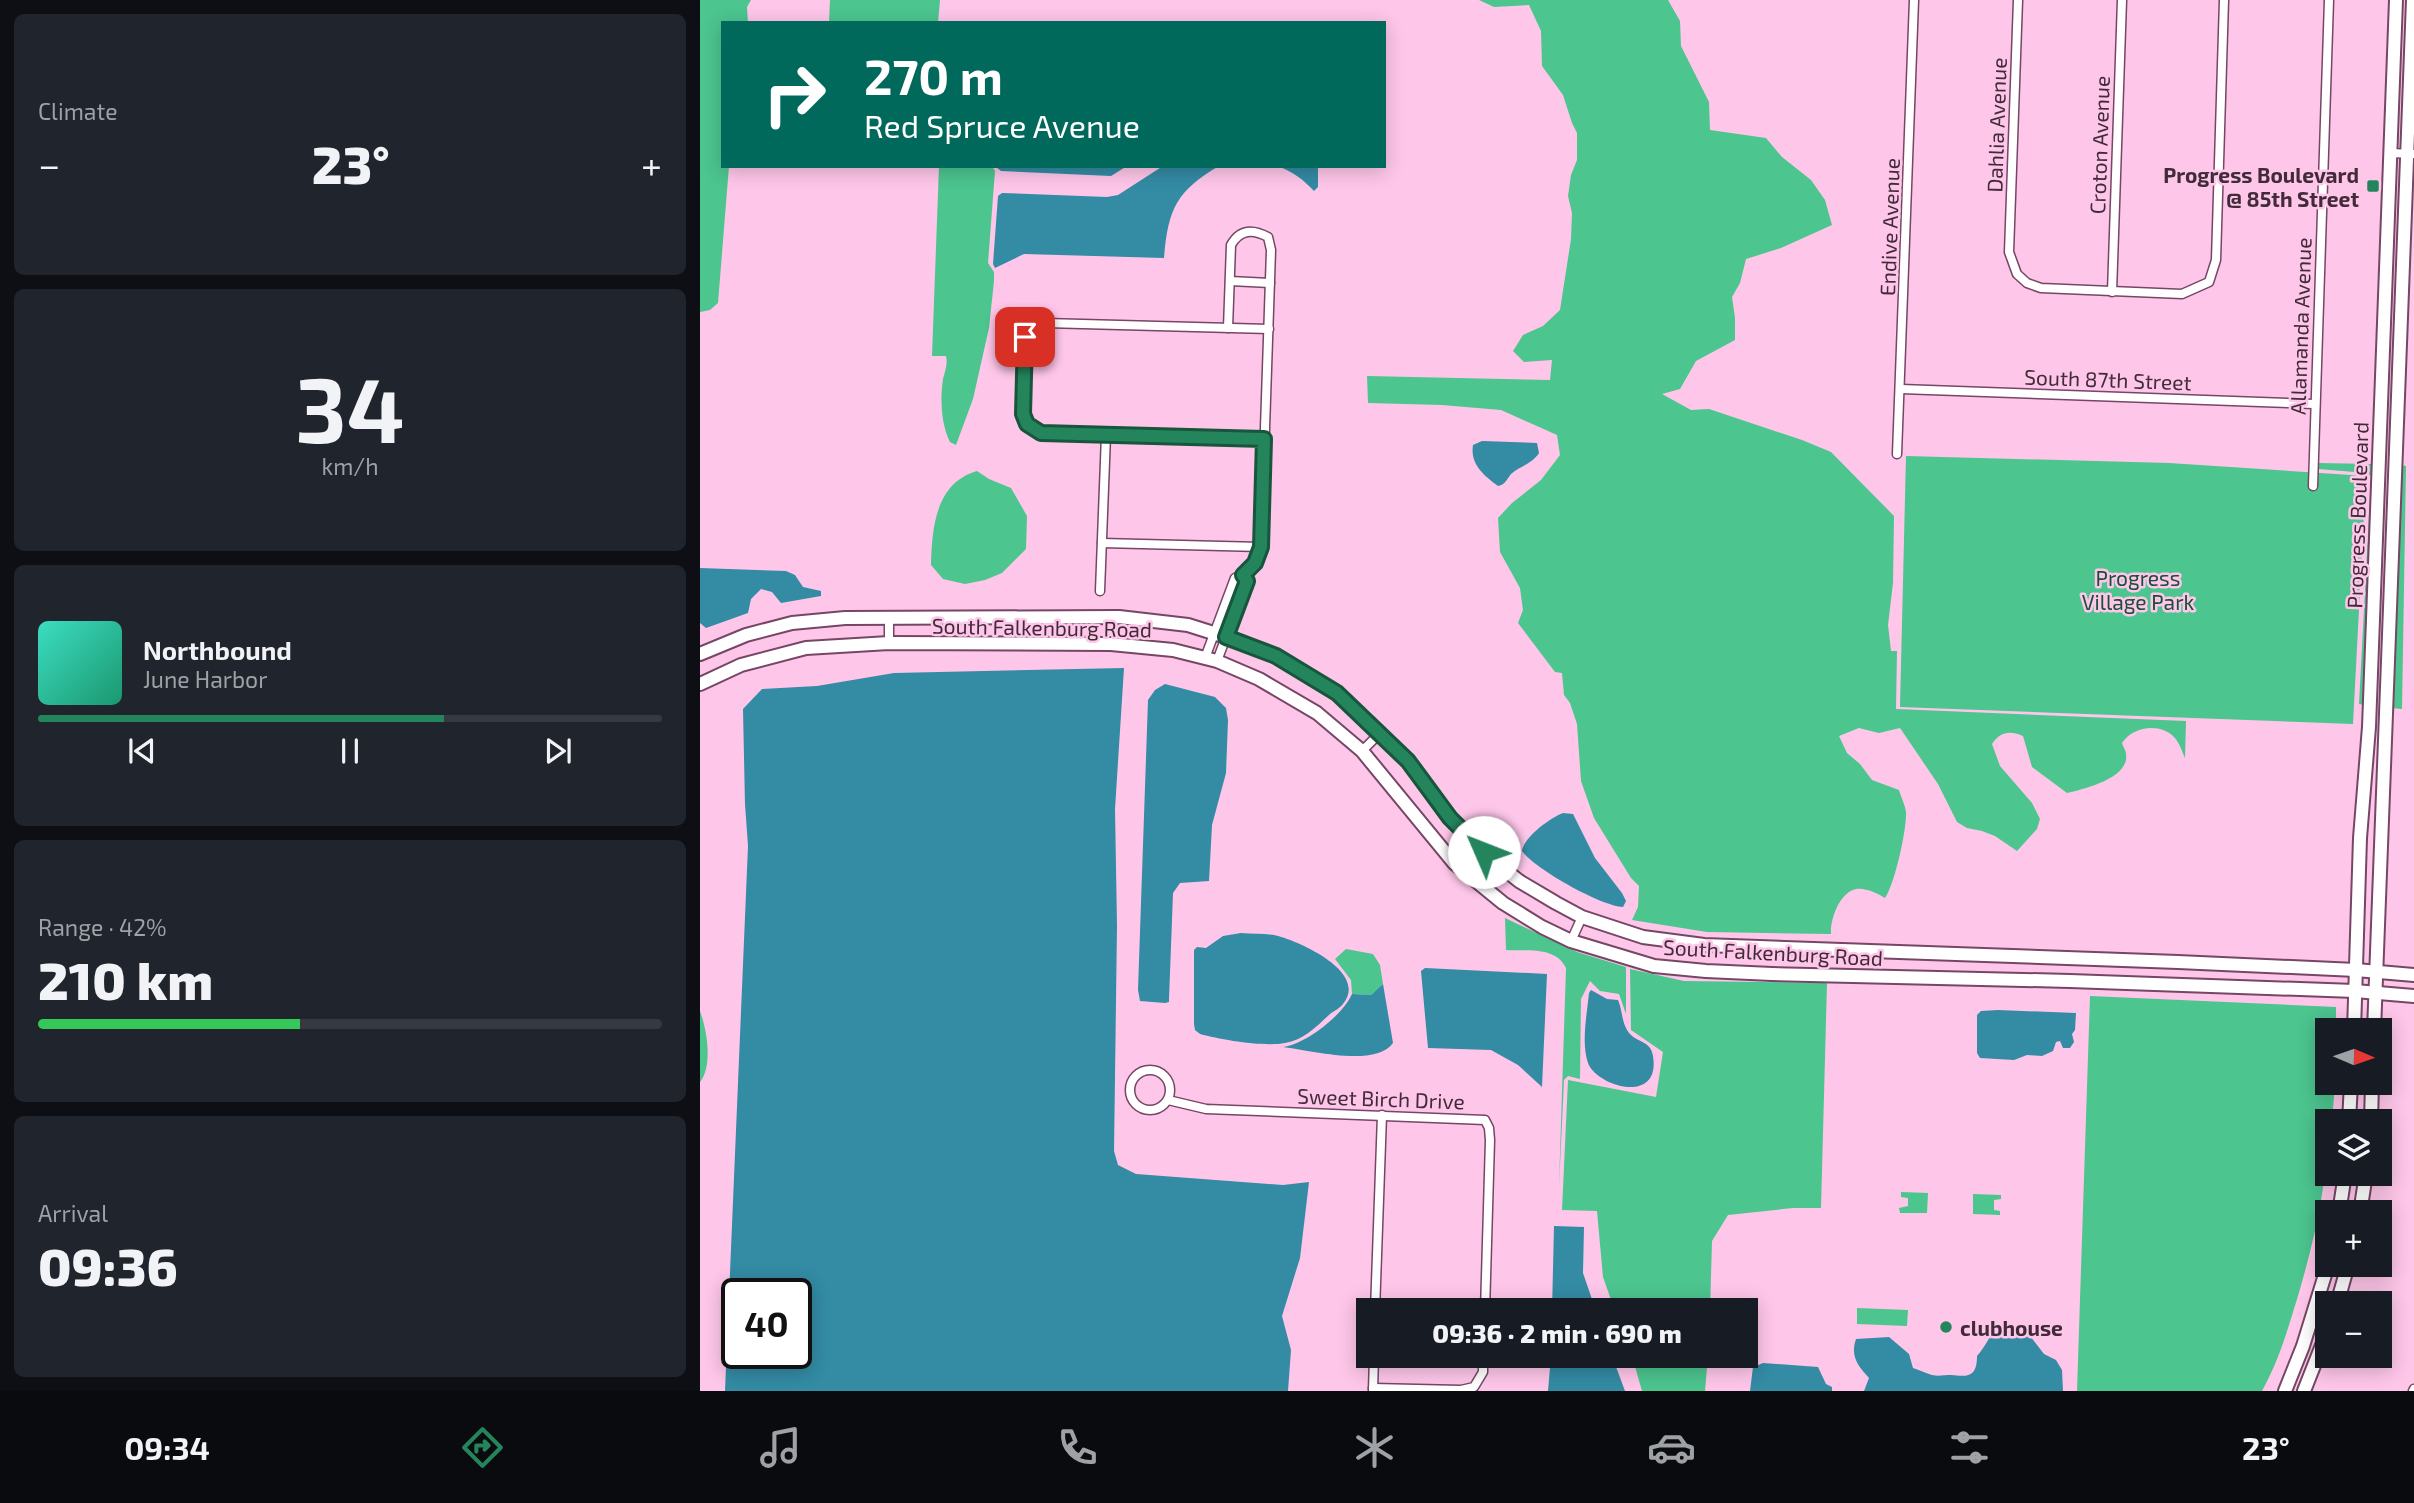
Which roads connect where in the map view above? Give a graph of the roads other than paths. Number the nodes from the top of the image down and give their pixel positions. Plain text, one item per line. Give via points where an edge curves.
1 (1914, 0) edge
2 (2018, 0) edge
3 (2122, 0) edge
4 (2224, 0) edge
5 (2329, 0) edge
6 (2396, 0) edge
7 (2413, 0) edge
8 (2390, 153) junction
9 (2410, 154) edge
10 (1230, 281) junction
11 (1270, 283) junction
12 (2112, 292) junction
13 (1228, 328) junction
14 (1269, 329) junction
15 (2382, 370) junction
16 (2400, 370) junction
17 (1901, 389) junction
18 (2314, 404) junction
19 (1106, 435) junction
20 (1264, 439) junction
21 (1897, 454) dead end
22 (2396, 459) junction
23 (2313, 486) dead end
24 (2378, 488) junction
25 (1102, 543) junction
26 (1261, 547) junction
27 (1243, 575) junction
28 (1100, 592) dead end
29 (1229, 593) junction
30 (1240, 597) junction
31 (889, 617) junction
32 (2390, 622) junction
33 (1220, 635) junction
34 (889, 643) junction
35 (700, 654) edge
36 (1211, 660) junction
37 (700, 684) edge
38 (1380, 733) junction
39 (1362, 751) junction
40 (1582, 916) junction
41 (1571, 941) junction
42 (2356, 970) junction
43 (2376, 972) junction
44 (2414, 975) edge
45 (2355, 991) junction
46 (2375, 993) junction
47 (2414, 996) edge
48 (2354, 1018) edge
49 (2374, 1018) edge
50 (1168, 1100) junction
51 (1382, 1115) junction
52 (2324, 1277) edge
53 (1375, 1298) edge
54 (1485, 1298) edge
55 (2315, 1363) edge
56 (1374, 1368) edge
57 (1483, 1368) edge
58 (1373, 1390) edge
59 (2284, 1391) edge
60 (2304, 1391) edge

1 - 17 street, Endive Avenue
2 - 12 street, Dahlia Avenue via 2009,251 2017,274 2028,283 2056,290
3 - 12 street, Croton Avenue
4 - 12 street via 2216,260 2209,282 2182,294
5 - 18 street, Allamanda Avenue
6 - 8 street, Progress Boulevard
7 - 9 street, Progress Boulevard
8 - 9 street
8 - 15 street, Progress Boulevard
9 - 16 street, Progress Boulevard
10 - 11 street
10 - 11 street via 1235,238 1258,232 1268,237
10 - 13 street
11 - 14 street
13 - 14 street
13 - 19 street via 1045,323 1032,329 1025,337 1023,414 1027,424 1041,433
14 - 20 street
15 - 16 street
15 - 24 street, Progress Boulevard
16 - 22 street, Progress Boulevard
17 - 18 street, South 87th Street
17 - 21 street, Endive Avenue
18 - 23 street, Allamanda Avenue
19 - 20 street
19 - 25 street
20 - 26 street
22 - 24 street via 2386,485
22 - 32 street, Progress Boulevard
24 - 32 street via 2387,500 2384,599
24 - 42 street, Progress Boulevard
25 - 26 street
25 - 28 street
26 - 27 street via 1255,563
27 - 29 street via 1235,578
27 - 30 street via 1247,581
29 - 30 street
29 - 33 street
30 - 33 street
31 - 33 street, South Falkenburg Road via 1118,617 1188,625
31 - 34 street
31 - 35 street, South Falkenburg Road via 792,623
32 - 43 street, Progress Boulevard
33 - 36 street
33 - 38 street, South Falkenburg Road via 1276,656 1337,693
34 - 36 street, South Falkenburg Road via 1111,643
34 - 37 street, South Falkenburg Road via 778,654
36 - 39 street, South Falkenburg Road via 1259,679 1317,713
38 - 39 street
38 - 40 street, South Falkenburg Road via 1408,761 1450,818 1495,862 1556,904
39 - 41 street, South Falkenburg Road via 1454,863 1503,903
40 - 41 street
40 - 42 street, South Falkenburg Road via 1643,937 1704,945
41 - 45 street, South Falkenburg Road via 1654,966 1706,971
42 - 43 street, South Falkenburg Road
42 - 45 street, Progress Boulevard
43 - 44 street, South Falkenburg Road
43 - 46 street, Progress Boulevard
45 - 46 street, South Falkenburg Road
45 - 48 street, Progress Boulevard
46 - 47 street, South Falkenburg Road
46 - 49 street, Progress Boulevard
50 - 50 street via 1158,1109 1138,1106 1130,1094 1133,1080 1142,1071 1160,1072 1169,1081
50 - 51 street, Sweet Birch Drive via 1206,1109
51 - 53 street
51 - 54 street, Sweet Birch Drive via 1485,1120 1490,1139
52 - 59 street
55 - 60 street
56 - 58 street
57 - 58 street via 1474,1387 1461,1390

